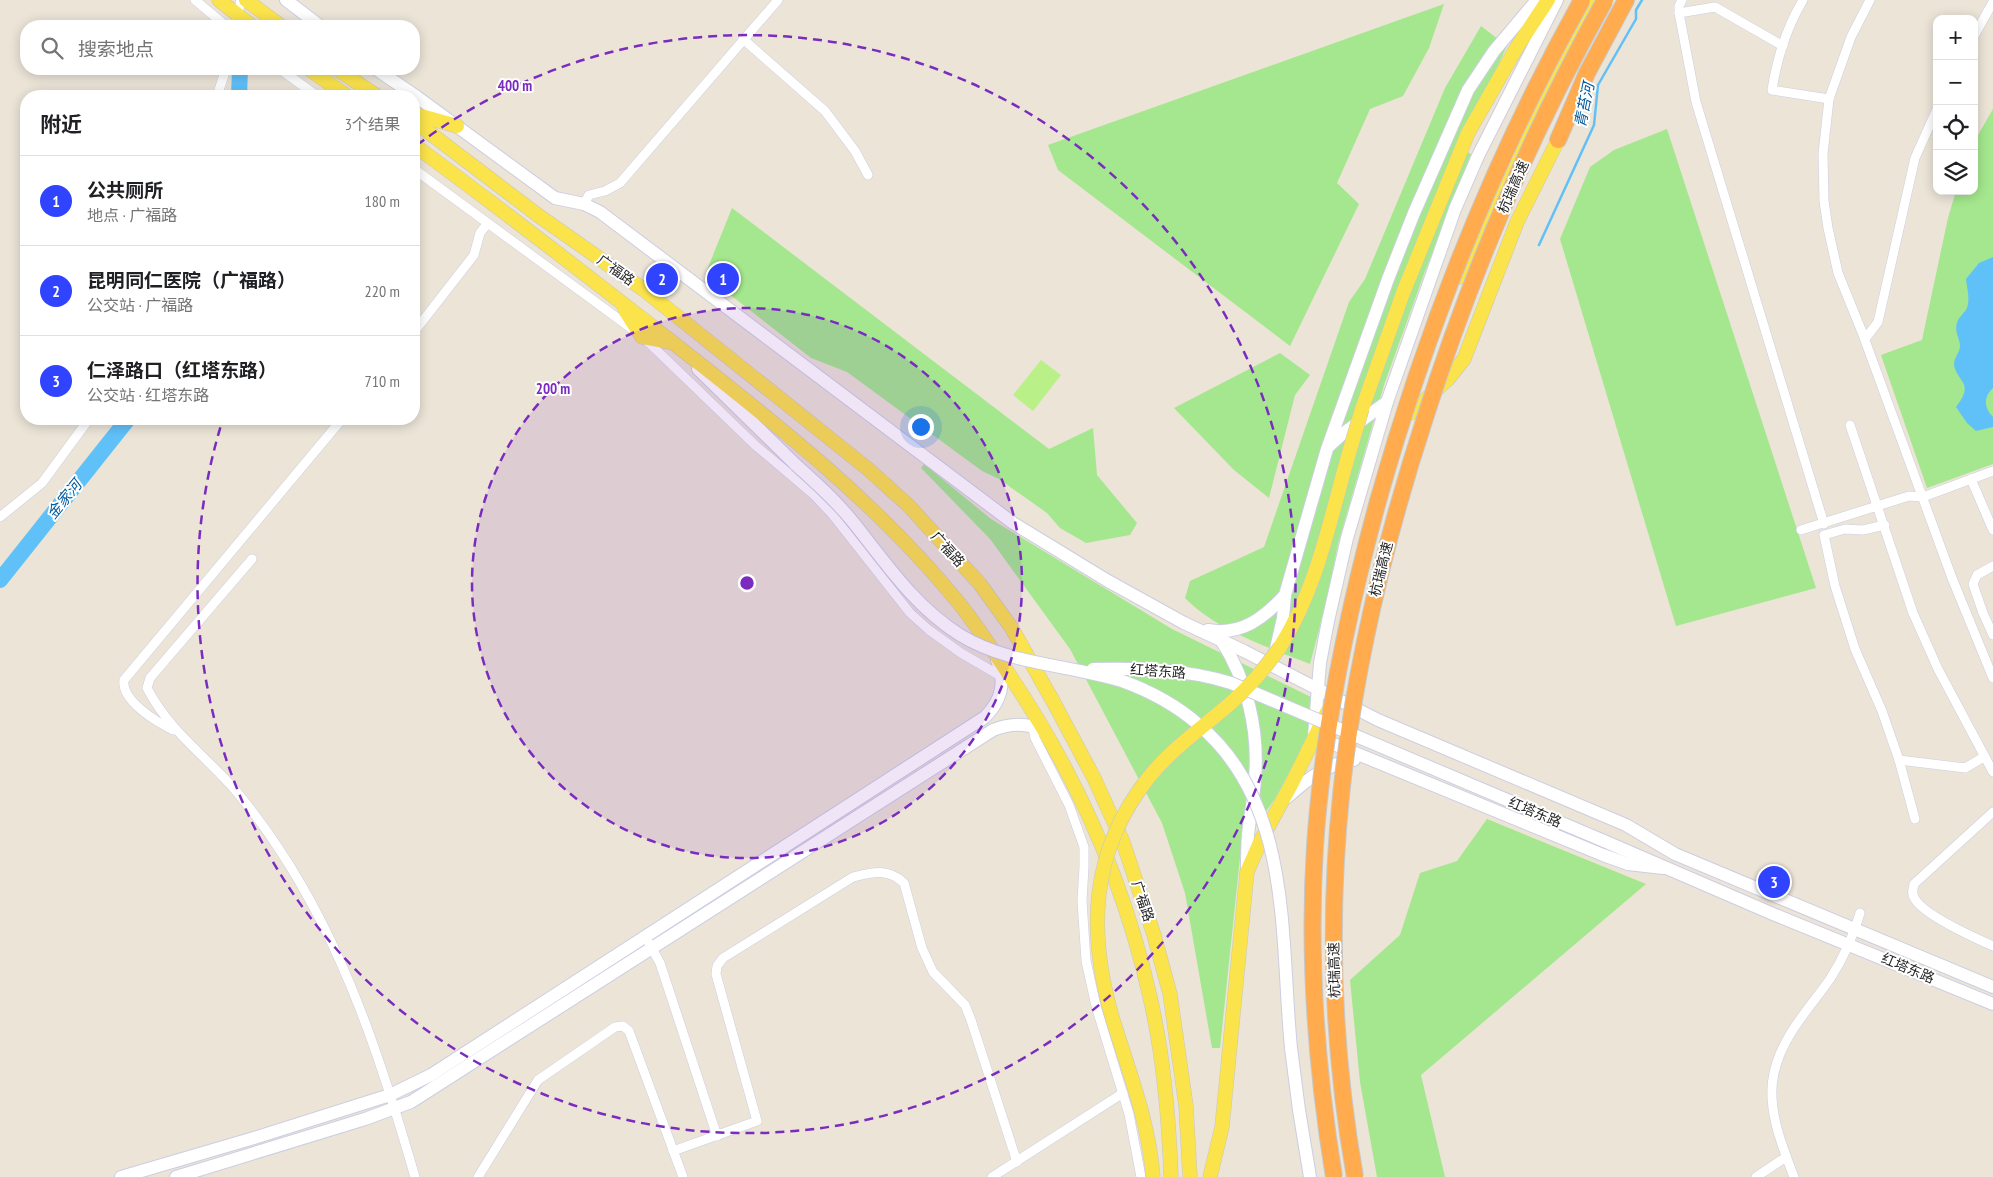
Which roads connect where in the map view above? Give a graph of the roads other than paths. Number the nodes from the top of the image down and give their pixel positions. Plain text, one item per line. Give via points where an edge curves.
1 (195, 0) edge
2 (219, 0) edge
3 (240, 0) edge
4 (246, 0) edge
5 (286, 0) edge
6 (778, 0) edge
7 (1537, 0) edge
8 (1548, 0) edge
9 (1557, 0) edge
10 (1582, 0) edge
11 (1594, 0) edge
12 (1606, 0) edge
13 (1626, 0) edge
14 (1682, 0) edge
15 (1804, 0) edge
16 (1870, 0) edge
17 (1993, 2) edge
18 (1679, 13) junction
19 (219, 20) edge
20 (236, 20) edge
21 (273, 20) edge
22 (312, 20) edge
23 (1978, 29) edge
24 (743, 39) junction
25 (1783, 46) junction
26 (224, 75) edge
27 (288, 75) edge
28 (317, 75) edge
29 (346, 75) edge
30 (385, 75) edge
31 (219, 90) edge
32 (309, 90) edge
33 (339, 90) edge
34 (368, 90) edge
35 (406, 90) edge
36 (1830, 99) junction
37 (420, 100) edge
38 (420, 116) edge
39 (1933, 118) edge
40 (420, 126) edge
41 (457, 126) junction
42 (1558, 140) joint
43 (420, 150) edge
44 (420, 174) edge
45 (868, 175) dead end
46 (584, 204) junction
47 (487, 224) junction
48 (618, 300) junction
49 (420, 324) edge
50 (642, 336) junction
51 (1865, 339) junction
52 (672, 342) junction
53 (1386, 402) junction
54 (1411, 413) junction
55 (85, 425) edge
56 (337, 425) edge
57 (1850, 425) dead end
58 (1327, 449) junction
59 (1993, 471) edge
60 (1971, 479) junction
61 (1923, 497) junction
62 (1878, 506) junction
63 (0, 517) edge
64 (1824, 524) junction
65 (1884, 525) junction
66 (1801, 530) dead end
67 (1993, 530) edge
68 (252, 559) dead end
69 (1993, 566) edge
70 (1285, 595) junction
71 (1194, 627) junction
72 (1993, 635) edge
73 (1221, 640) junction
74 (994, 652) junction
75 (1273, 666) junction
76 (1066, 668) junction
77 (1002, 676) junction
78 (1993, 678) edge
79 (1318, 689) junction
80 (1334, 697) junction
81 (1027, 701) junction
82 (1033, 726) junction
83 (176, 731) junction
84 (1045, 732) junction
85 (1314, 736) junction
86 (1984, 757) junction
87 (1899, 760) junction
88 (1380, 761) junction
89 (1993, 772) edge
90 (882, 784) junction
91 (890, 796) junction
92 (1282, 802) junction
93 (1993, 812) edge
94 (1915, 819) dead end
95 (1663, 868) junction
96 (1247, 872) junction
97 (706, 898) junction
98 (713, 909) junction
99 (1860, 913) dead end
100 (1856, 929) junction
101 (649, 943) junction
102 (1851, 944) junction
103 (1993, 946) edge
104 (1993, 987) edge
105 (1993, 1004) edge
106 (1122, 1093) junction
107 (390, 1095) junction
108 (395, 1108) junction
109 (717, 1136) junction
110 (673, 1151) junction
111 (1786, 1157) junction
112 (1017, 1162) junction
113 (141, 1174) edge
114 (121, 1177) edge
115 (176, 1177) edge
116 (415, 1177) edge
117 (478, 1177) edge
118 (682, 1177) edge
119 (992, 1177) edge
120 (1141, 1177) edge
121 (1153, 1177) edge
122 (1171, 1177) edge
123 (1190, 1177) edge
124 (1210, 1177) edge
125 (1310, 1177) edge
126 (1334, 1177) edge
127 (1355, 1177) edge
128 (1756, 1177) edge
129 (1794, 1177) edge

1 - 19 street
2 - 20 main road
3 - 20 street
4 - 21 main road
5 - 22 main road
6 - 24 street
7 - 58 main road via 1494,51 1464,99 1388,279
8 - 121 main road, bridge via 1468,133 1403,293 1362,409 1306,598 1295,623 1280,647 1244,690 1175,749 1149,777 1117,826 1103,865 1097,912 1102,971 1141,1106
9 - 53 main road via 1459,200
10 - 126 highway, 杭瑞高速, bridge via 1514,132 1442,304 1386,474 1340,657 1320,784 1312,918 1322,1100
11 - 54 main road via 1551,81 1474,245
12 - 127 highway, 杭瑞高速, bridge via 1533,141 1462,311 1408,471 1365,636 1343,770 1333,910 1338,1053
13 - 42 highway via 1587,72
14 - 18 street
15 - 25 street via 1793,18
16 - 36 street via 1851,37
17 - 23 street
18 - 25 street via 1715,7
18 - 64 street via 1696,102
24 - 45 street via 825,111 855,150
24 - 46 street via 620,183 605,192 588,195
25 - 36 street via 1772,90
26 - 31 street
27 - 32 street
28 - 33 main road
29 - 34 main road
30 - 35 main road
36 - 51 street via 1823,154 1824,201 1838,273
37 - 41 main road
38 - 41 main road
39 - 51 street via 1914,158 1878,322
40 - 123 main road, 广福路 via 643,290 868,468 909,506 980,584 1011,627 1054,703 1123,842 1170,994 1186,1106
41 - 46 main road via 554,198
42 - 54 main road via 1517,222 1464,359 1448,379
43 - 48 main road, 广福路
44 - 47 street
46 - 71 main road via 600,212 1013,523 1108,581
47 - 49 street via 480,233 474,255
47 - 50 street
48 - 50 main road
48 - 52 main road, 广福路
50 - 52 main road
50 - 77 street via 755,445 813,494 910,613 961,653
51 - 61 street
52 - 74 main road, 广福路 via 797,444 889,526 958,602
52 - 76 main road, bridge via 845,513 908,593 938,620 989,650 1012,658
53 - 58 main road
53 - 79 main road via 1347,538 1321,654
54 - 80 main road via 1366,567
55 - 63 street via 42,483
56 - 83 street via 124,680 128,696 154,720
57 - 62 street
58 - 70 main road
59 - 60 street
60 - 61 street
60 - 67 street
61 - 62 street via 1909,496
61 - 78 street
62 - 64 street
62 - 65 street
64 - 66 street
65 - 86 street via 1913,613
65 - 87 street via 1824,535 1835,586 1855,650
68 - 83 street via 150,678 147,688
69 - 72 street via 1976,575 1973,584
70 - 71 main road via 1253,624 1220,632
70 - 75 main road
71 - 73 main road, 红塔东路
73 - 75 main road, 红塔东路
73 - 96 main road via 1232,658 1251,712 1254,731 1255,779
74 - 77 main road
74 - 81 main road, 广福路
75 - 79 main road, 红塔东路
76 - 95 main road, 红塔东路, bridge via 1174,670 1231,682
76 - 125 main road, bridge via 1122,682 1168,702 1208,733 1242,773 1262,817 1276,870 1291,1048
77 - 81 street
77 - 90 main road via 998,700 985,717
79 - 80 main road, 红塔东路
79 - 85 main road
80 - 85 main road
80 - 100 main road, 红塔东路 via 1378,720 1626,824 1675,854
81 - 82 street
81 - 84 main road, 广福路
82 - 84 main road
82 - 91 main road via 1008,725 993,730
82 - 106 street via 1035,738 1069,805 1084,846 1082,901 1086,961
83 - 107 street via 236,791 279,848 318,912 344,966
84 - 122 main road, 广福路 via 1077,789 1105,852 1135,942 1151,999 1167,1109
85 - 88 main road
85 - 92 main road
86 - 87 street via 1965,768
86 - 89 street
87 - 94 street
88 - 92 main road via 1356,760 1325,768
88 - 95 main road via 1603,855 1628,864
90 - 91 main road
90 - 97 main road
91 - 98 main road
92 - 96 main road
93 - 103 street via 1914,884 1912,890 1914,899 1923,907 1960,931
95 - 102 main road, 红塔东路
96 - 124 main road via 1222,1127
97 - 98 main road
97 - 101 main road
98 - 101 main road
99 - 100 street
100 - 102 street
100 - 104 main road, 红塔东路
101 - 107 main road via 431,1075
101 - 108 main road via 580,993 426,1094
101 - 109 street via 660,963
102 - 105 main road, 红塔东路
102 - 111 street via 1782,1046 1773,1074 1775,1118
106 - 112 street
106 - 120 street via 1135,1138
107 - 108 street
107 - 113 main road
108 - 115 main road
108 - 116 street
109 - 110 street
109 - 112 street via 757,1121 716,974 717,966 723,958 852,877 875,871 887,872 904,883 922,948 933,972 965,1005
110 - 117 street via 629,1031 623,1026 616,1027 538,1080
110 - 118 street
111 - 128 street
111 - 129 street
112 - 119 street
113 - 114 main road

